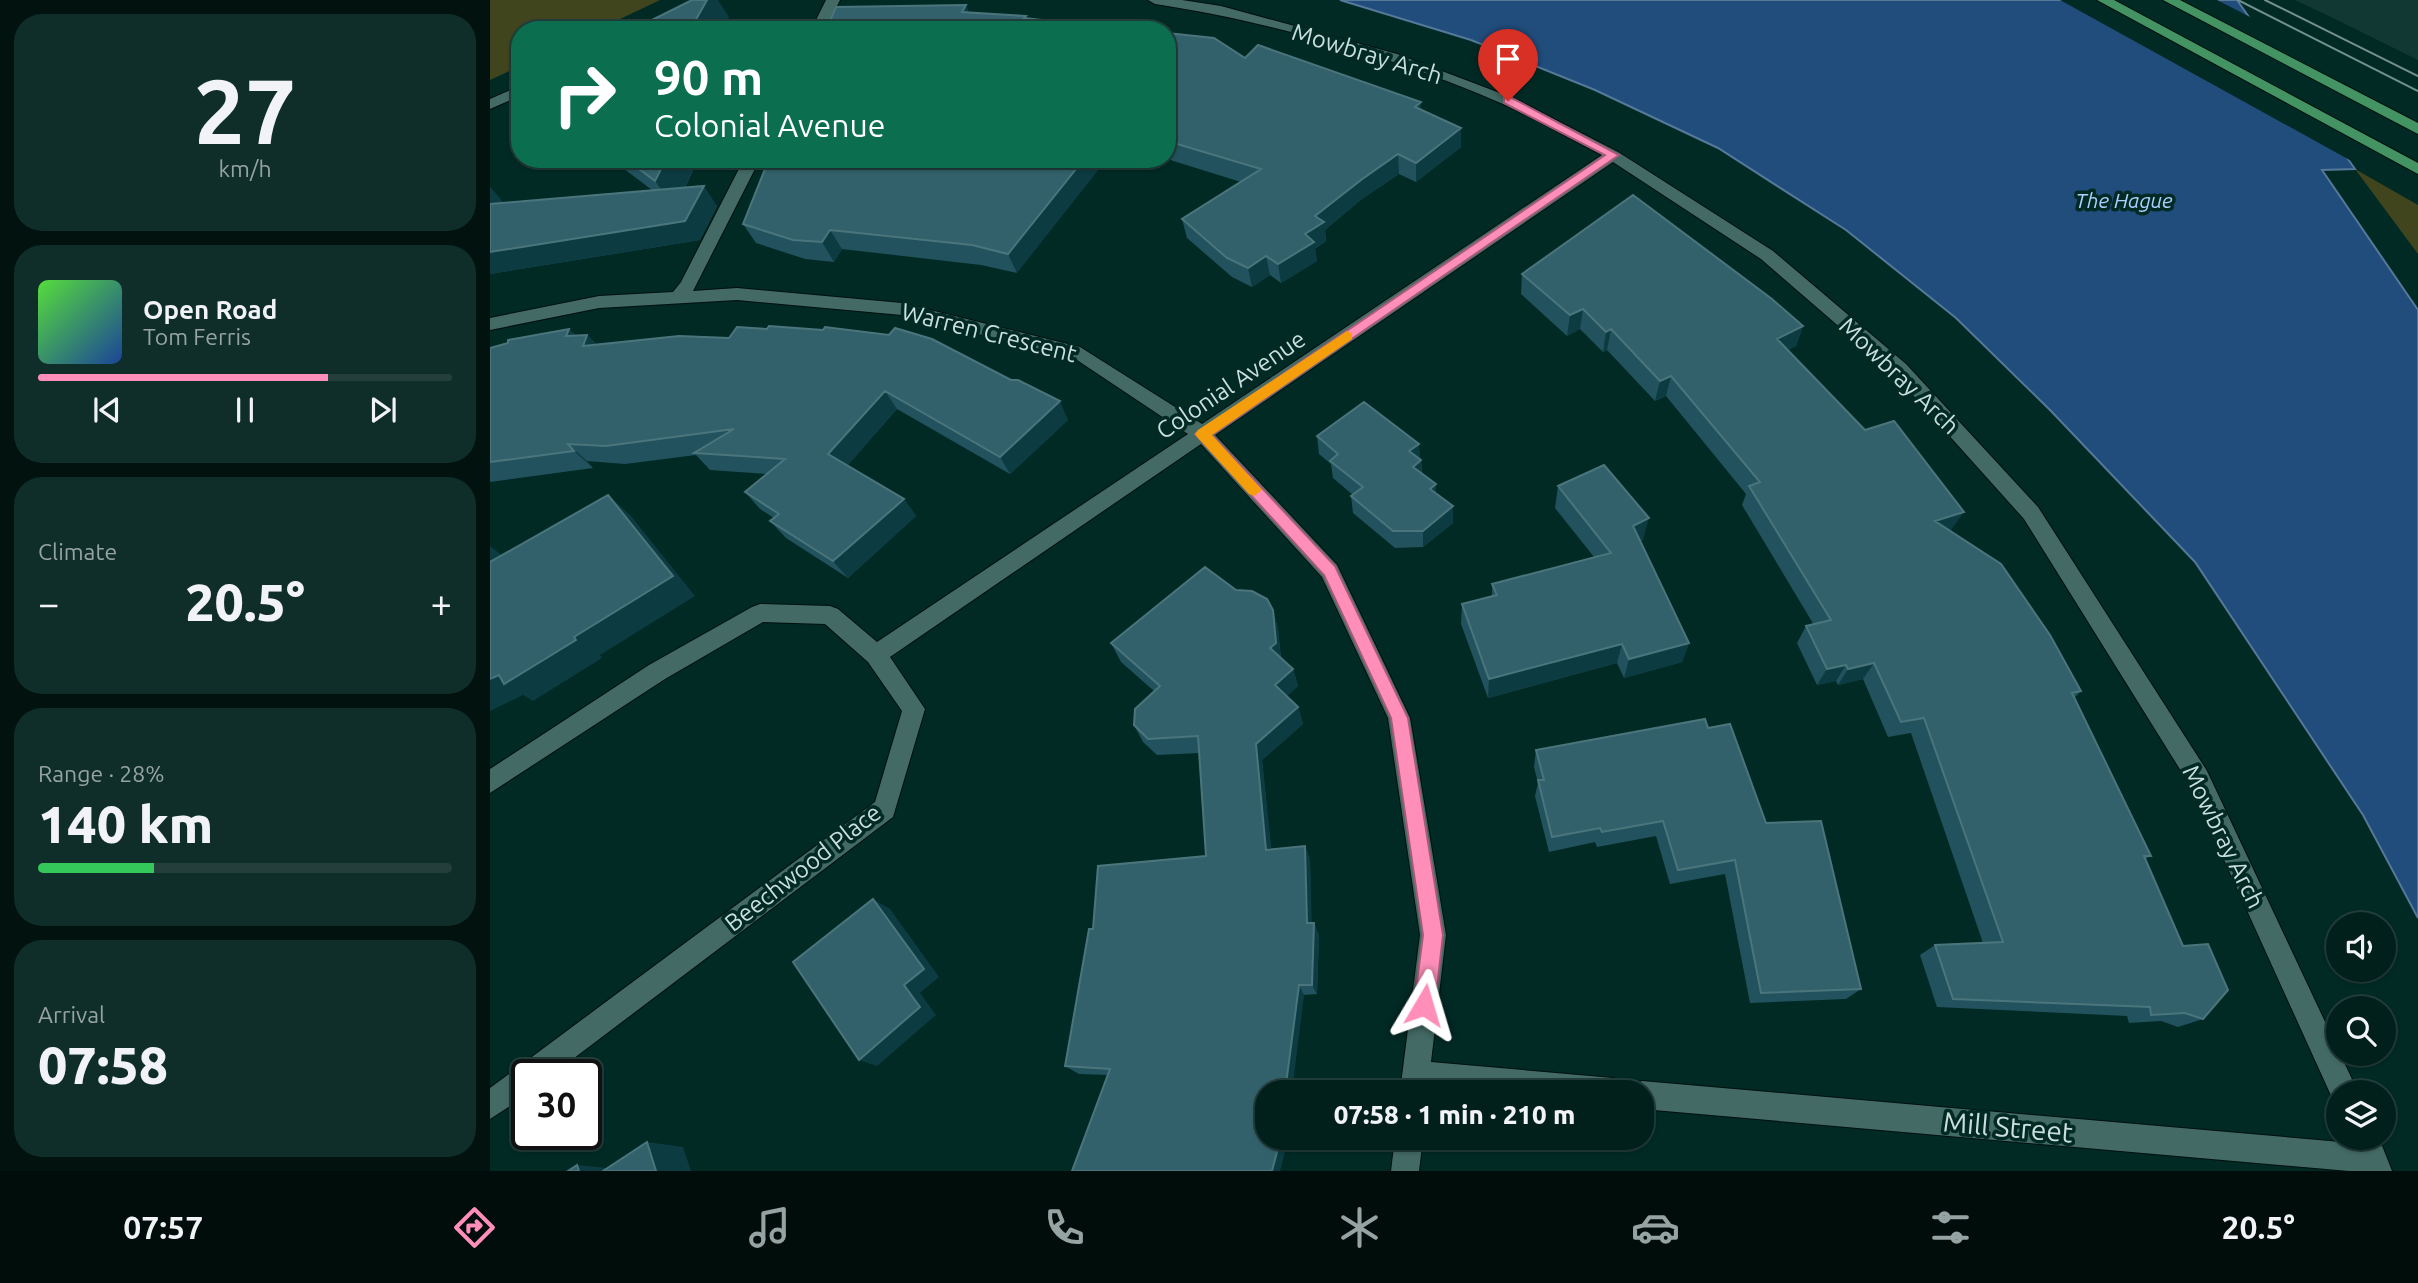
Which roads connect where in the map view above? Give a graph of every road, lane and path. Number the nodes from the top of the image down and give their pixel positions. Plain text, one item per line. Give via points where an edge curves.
1 (833, 0) edge
2 (1155, 0) edge
3 (2104, 0) edge
4 (2170, 0) edge
5 (822, 21) edge
6 (511, 94) edge
7 (490, 104) edge
8 (2418, 129) edge
9 (1613, 155) junction
10 (747, 168) edge
11 (2418, 169) edge
12 (678, 297) junction
13 (490, 324) edge
14 (1203, 434) junction
15 (877, 655) junction
16 (490, 782) edge
17 (552, 1059) edge
18 (1415, 1080) edge
19 (2338, 1080) edge
20 (511, 1089) edge
21 (1654, 1096) edge
22 (490, 1105) edge
23 (1408, 1150) edge
24 (2373, 1156) edge
25 (1405, 1171) edge

1 - 5 street
2 - 9 street, Mowbray Arch via 1216,9 1392,57 1508,101
3 - 11 main road
4 - 8 main road
6 - 7 street
9 - 14 street, Colonial Avenue
9 - 19 street, Mowbray Arch via 1787,272 1899,369 2031,513 2199,779
10 - 12 street
12 - 13 street, Warren Crescent via 600,302
12 - 14 street, Warren Crescent via 737,294 902,309 1080,353
14 - 15 street, Colonial Avenue
14 - 18 street, Warren Crescent via 1330,571 1399,718 1433,935
15 - 16 street, Beechwood Place via 830,615 761,613 657,672
15 - 17 street, Beechwood Place via 914,709 885,809
20 - 22 street, Beechwood Place
21 - 24 street, Mill Street
23 - 25 street

